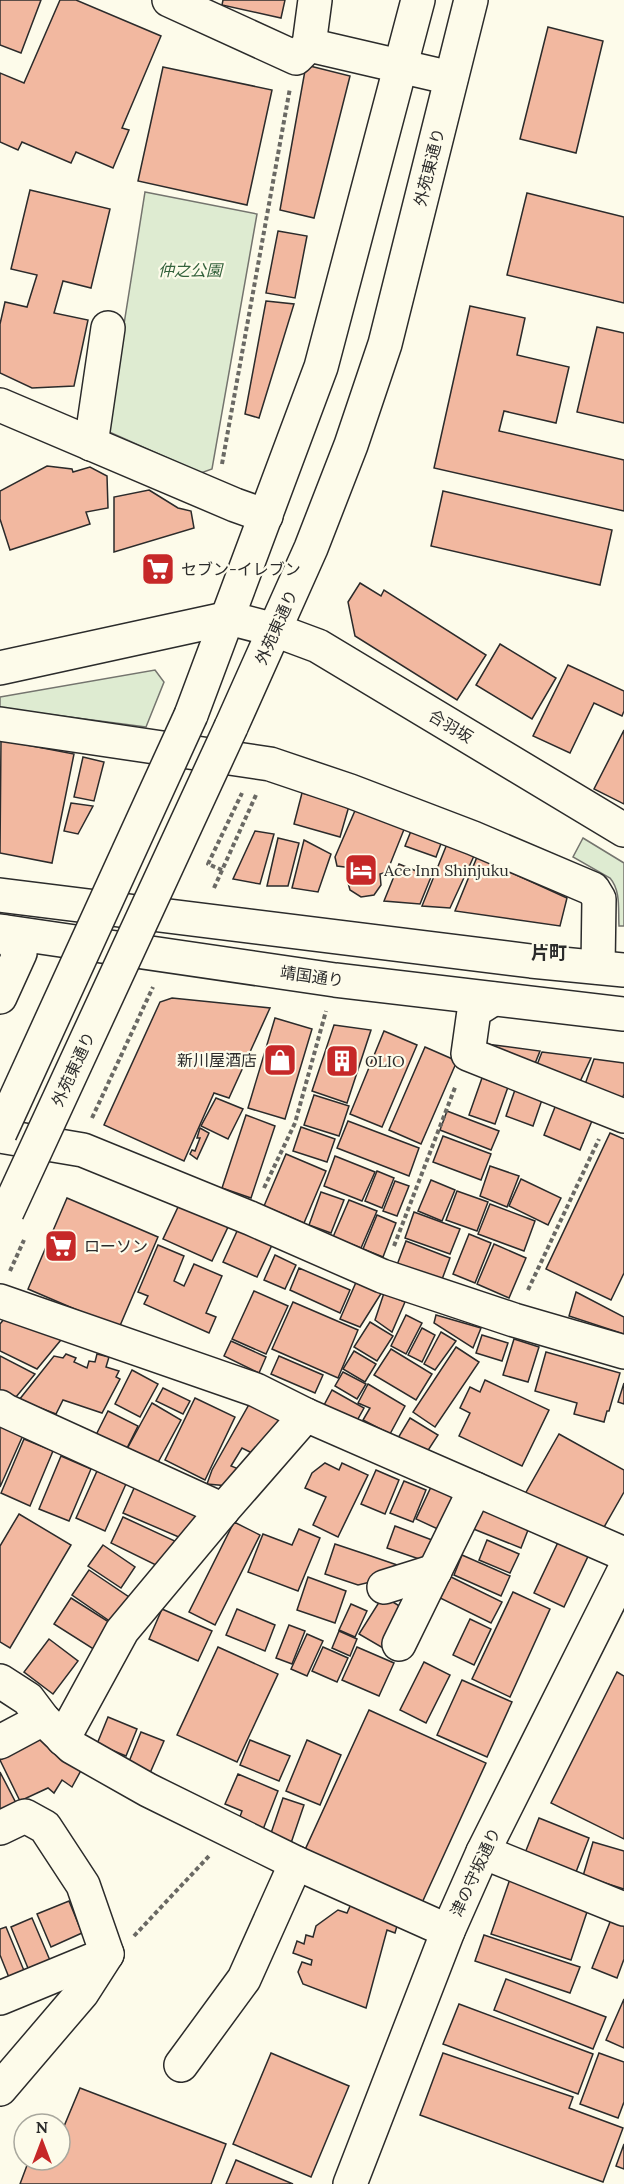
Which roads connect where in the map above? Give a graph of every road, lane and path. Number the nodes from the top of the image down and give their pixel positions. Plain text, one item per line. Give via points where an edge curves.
1 (169, 0) edge
2 (315, 0) edge
3 (418, 0) edge
4 (471, 0) edge
5 (302, 52) junction
6 (401, 67) junction
7 (451, 78) junction
8 (108, 328) dead end
9 (0, 405) edge
10 (91, 444) junction
11 (216, 497) junction
12 (266, 516) junction
13 (229, 618) junction
14 (275, 630) junction
15 (0, 668) edge
16 (0, 724) edge
17 (270, 764) junction
18 (245, 786) dead end
19 (624, 830) edge
20 (222, 870) junction
21 (214, 888) dead end
22 (0, 896) edge
23 (3, 931) edge
24 (611, 969) edge
25 (153, 987) dead end
26 (0, 997) edge
27 (493, 999) junction
28 (327, 1005) dead end
29 (624, 1014) edge
30 (468, 1054) junction
31 (618, 1114) edge
32 (0, 1134) edge
33 (83, 1150) junction
34 (250, 1218) junction
35 (12, 1223) edge
36 (382, 1276) junction
37 (5, 1286) edge
38 (514, 1320) junction
39 (624, 1352) edge
40 (0, 1407) edge
41 (306, 1415) junction
42 (475, 1489) junction
43 (223, 1510) junction
44 (624, 1554) edge
45 (435, 1571) junction
46 (624, 1571) edge
47 (384, 1587) dead end
48 (399, 1644) dead end
49 (0, 1681) edge
50 (53, 1729) junction
51 (0, 1742) edge
52 (0, 1828) edge
53 (212, 1852) dead end
54 (483, 1852) junction
55 (296, 1863) junction
56 (624, 1909) edge
57 (448, 1931) junction
58 (118, 1947) junction
59 (0, 1998) edge
60 (181, 2065) dead end
61 (0, 2090) edge
62 (350, 2184) edge

1 - 5 street
2 - 5 street
3 - 6 street
4 - 7 street, 外苑東通り
5 - 6 street
5 - 11 path
6 - 7 street
6 - 12 street via 321,367
7 - 14 street, 外苑東通り via 385,344 351,446
8 - 10 street
9 - 10 street
10 - 11 street
11 - 12 street
12 - 13 street
13 - 14 street, 合羽坂
13 - 15 street
13 - 32 street, bridge via 191,715
14 - 19 street, 合羽坂 via 318,646
14 - 35 street, 外苑東通り, bridge
16 - 17 street
17 - 20 path
17 - 24 street via 406,812 593,889
18 - 20 path via 208,864
20 - 21 path
22 - 24 street
23 - 26 street via 20,953
23 - 27 street, 靖国通り via 334,980
25 - 33 path via 88,1126
27 - 29 street, 靖国通り
27 - 30 street via 474,1011
28 - 34 path via 295,1123
30 - 31 street
30 - 36 path
31 - 38 path
32 - 33 street
33 - 34 street
34 - 36 street
35 - 37 path
36 - 38 street
37 - 41 street via 256,1390
38 - 39 street
40 - 43 street
41 - 42 street
41 - 43 street
42 - 44 street
42 - 45 street
43 - 50 street via 122,1631
45 - 47 street
45 - 48 street
46 - 54 street, 津の守坂通り
49 - 50 street via 28,1700
50 - 51 street
50 - 55 street via 72,1747 148,1790
52 - 58 street via 25,1816 45,1827
53 - 58 path
54 - 56 street
54 - 57 street, 津の守坂通り
55 - 57 street
55 - 60 street via 244,1979
57 - 62 street, 津の守坂通り
58 - 59 street
58 - 61 street

